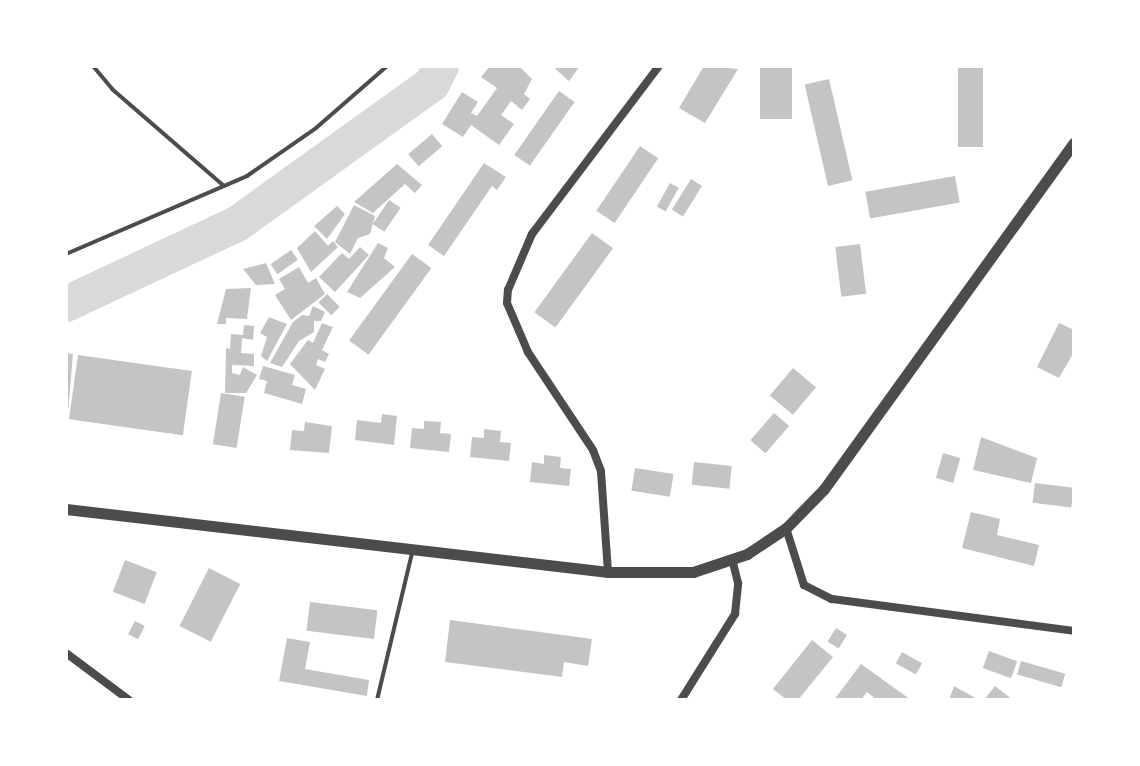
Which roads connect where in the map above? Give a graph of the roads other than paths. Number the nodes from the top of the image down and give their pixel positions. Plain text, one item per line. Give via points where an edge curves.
1 (93, 66) edge
2 (387, 66) edge
3 (659, 66) edge
4 (1074, 143) edge
5 (1069, 159) edge
6 (223, 185) junction
7 (66, 254) edge
8 (66, 509) edge
9 (786, 528) junction
10 (413, 547) junction
11 (732, 559) junction
12 (608, 572) junction
13 (1074, 631) edge
14 (66, 653) edge
15 (129, 700) edge
16 (377, 700) edge
17 (681, 700) edge

1 - 6 lane via 112,89
2 - 6 lane via 316,128 247,176
3 - 12 street via 532,234 508,290 511,316 528,352 593,450 601,471
4 - 5 street
5 - 9 street via 824,489
6 - 7 lane
8 - 10 street
9 - 11 street
9 - 13 street via 804,585 832,599
10 - 12 street
10 - 16 lane
11 - 12 street via 693,572
11 - 17 street via 738,583 735,614
14 - 15 street

